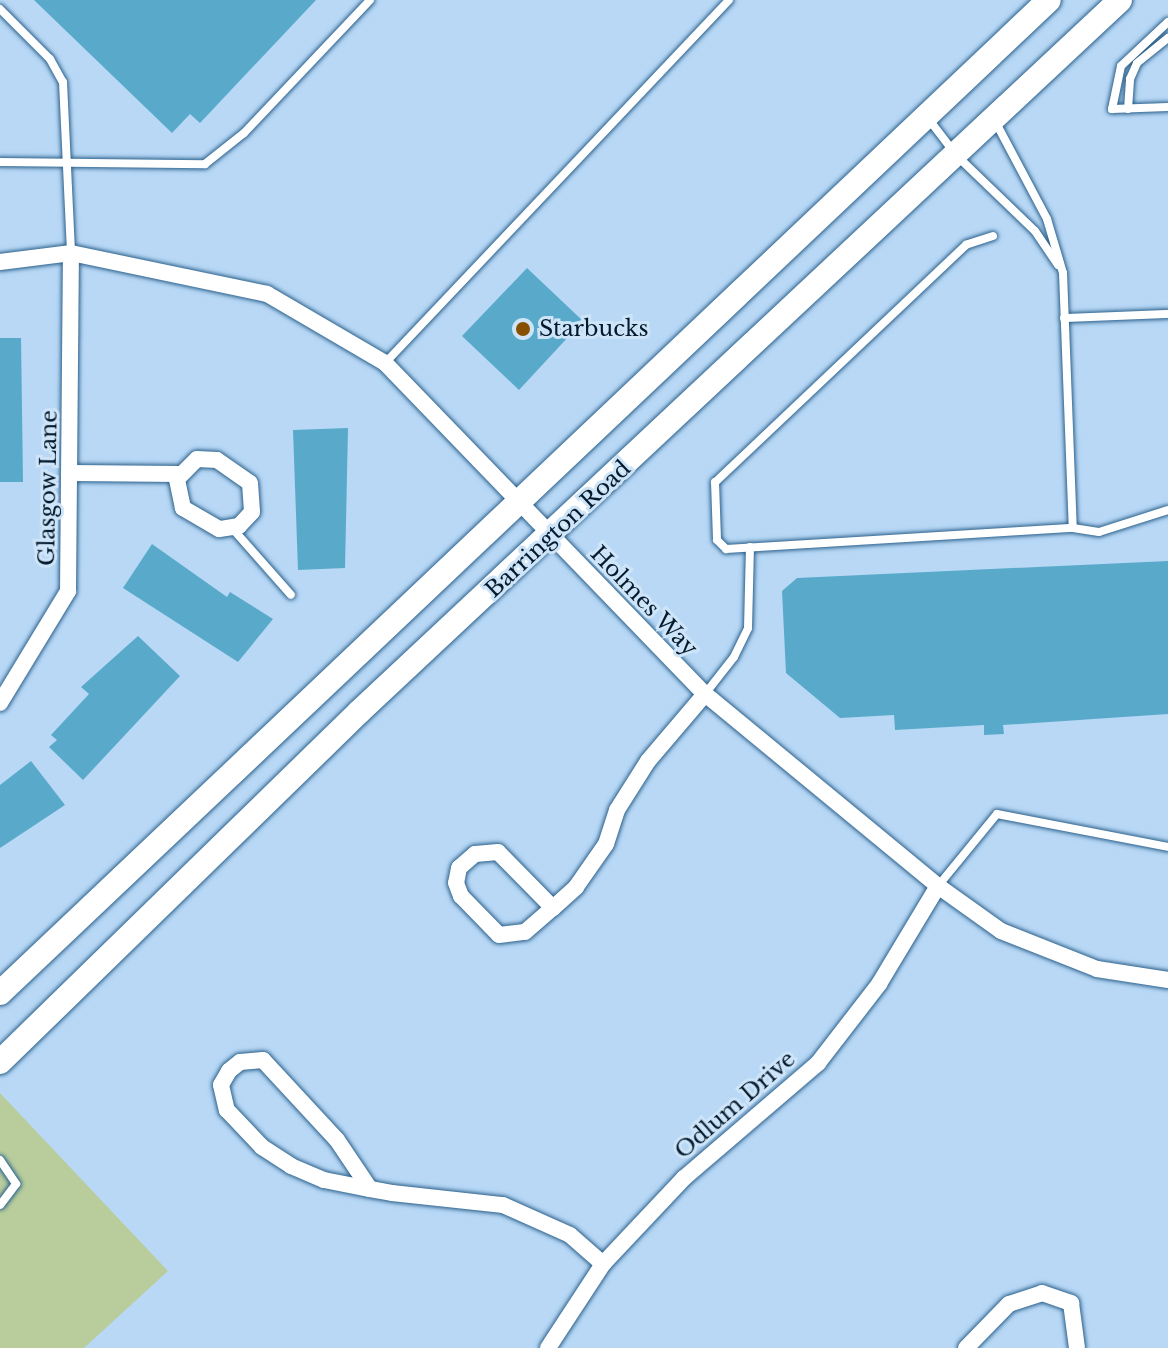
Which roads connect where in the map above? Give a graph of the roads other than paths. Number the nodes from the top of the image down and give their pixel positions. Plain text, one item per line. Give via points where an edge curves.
1 (370, 0) edge
2 (729, 0) edge
3 (1049, 0) edge
4 (1120, 0) edge
5 (0, 9) edge
6 (1168, 22) edge
7 (1168, 38) edge
8 (1168, 107) edge
9 (1128, 109) junction
10 (926, 116) junction
11 (995, 121) junction
12 (957, 156) junction
13 (68, 159) junction
14 (0, 162) edge
15 (993, 236) dead end
16 (71, 253) junction
17 (0, 262) edge
18 (1063, 273) junction
19 (1168, 314) edge
20 (1064, 318) junction
21 (385, 363) junction
22 (72, 473) junction
23 (180, 474) junction
24 (521, 504) junction
25 (1168, 510) edge
26 (232, 528) junction
27 (1073, 528) junction
28 (551, 536) junction
29 (750, 547) junction
30 (291, 595) dead end
31 (705, 694) junction
32 (0, 703) edge
33 (1168, 847) edge
34 (938, 886) junction
35 (553, 908) junction
36 (1168, 980) edge
37 (0, 993) edge
38 (0, 1062) edge
39 (0, 1160) edge
40 (370, 1189) junction
41 (0, 1205) edge
42 (603, 1264) junction
43 (548, 1348) edge
44 (966, 1348) edge
45 (1077, 1348) edge

1 - 13 lane via 244,133 205,164 169,167
2 - 21 lane
3 - 10 main road, Barrington Road
4 - 11 main road, Barrington Road
5 - 13 lane via 50,59 63,82
6 - 9 lane via 1121,66 1112,109
7 - 9 lane via 1137,63
8 - 9 lane
10 - 12 lane
10 - 24 main road, Barrington Road
11 - 12 main road, Barrington Road
11 - 18 lane via 1047,219
12 - 18 lane via 1035,231
12 - 28 main road, Barrington Road
13 - 14 lane
13 - 16 lane
15 - 29 lane via 966,245 715,482 717,540 726,549
16 - 17 street, Holmes Way
16 - 21 street, Holmes Way via 267,294
16 - 22 street, Glasgow Lane
18 - 20 lane
19 - 20 lane
20 - 27 lane
21 - 24 street, Holmes Way
22 - 23 street
22 - 32 street, Glasgow Lane via 68,591
23 - 26 street via 176,489 183,508 219,529
23 - 26 street via 189,463 207,458 243,476 254,502 247,520
24 - 28 street, Holmes Way
24 - 37 main road, Barrington Road
25 - 27 lane via 1099,532
26 - 30 lane
27 - 29 lane
28 - 31 street, Holmes Way
28 - 38 main road, Barrington Road via 359,712
29 - 31 lane via 748,628
31 - 34 street, Holmes Way
31 - 35 street via 648,761 617,810 598,856
33 - 34 lane via 997,814
34 - 36 street, Holmes Way via 1015,937 1097,969
34 - 42 street, Odlum Drive via 879,984 818,1063 684,1178
35 - 35 street via 495,851 475,854 457,874 461,896 505,938 525,932
39 - 41 lane via 16,1184
40 - 40 street via 337,1140 263,1060 240,1062 229,1071 221,1099 262,1147 324,1180
40 - 42 street via 465,1198 536,1216 570,1235
42 - 43 street, Odlum Drive
44 - 45 street via 1009,1304 1042,1293 1071,1303

